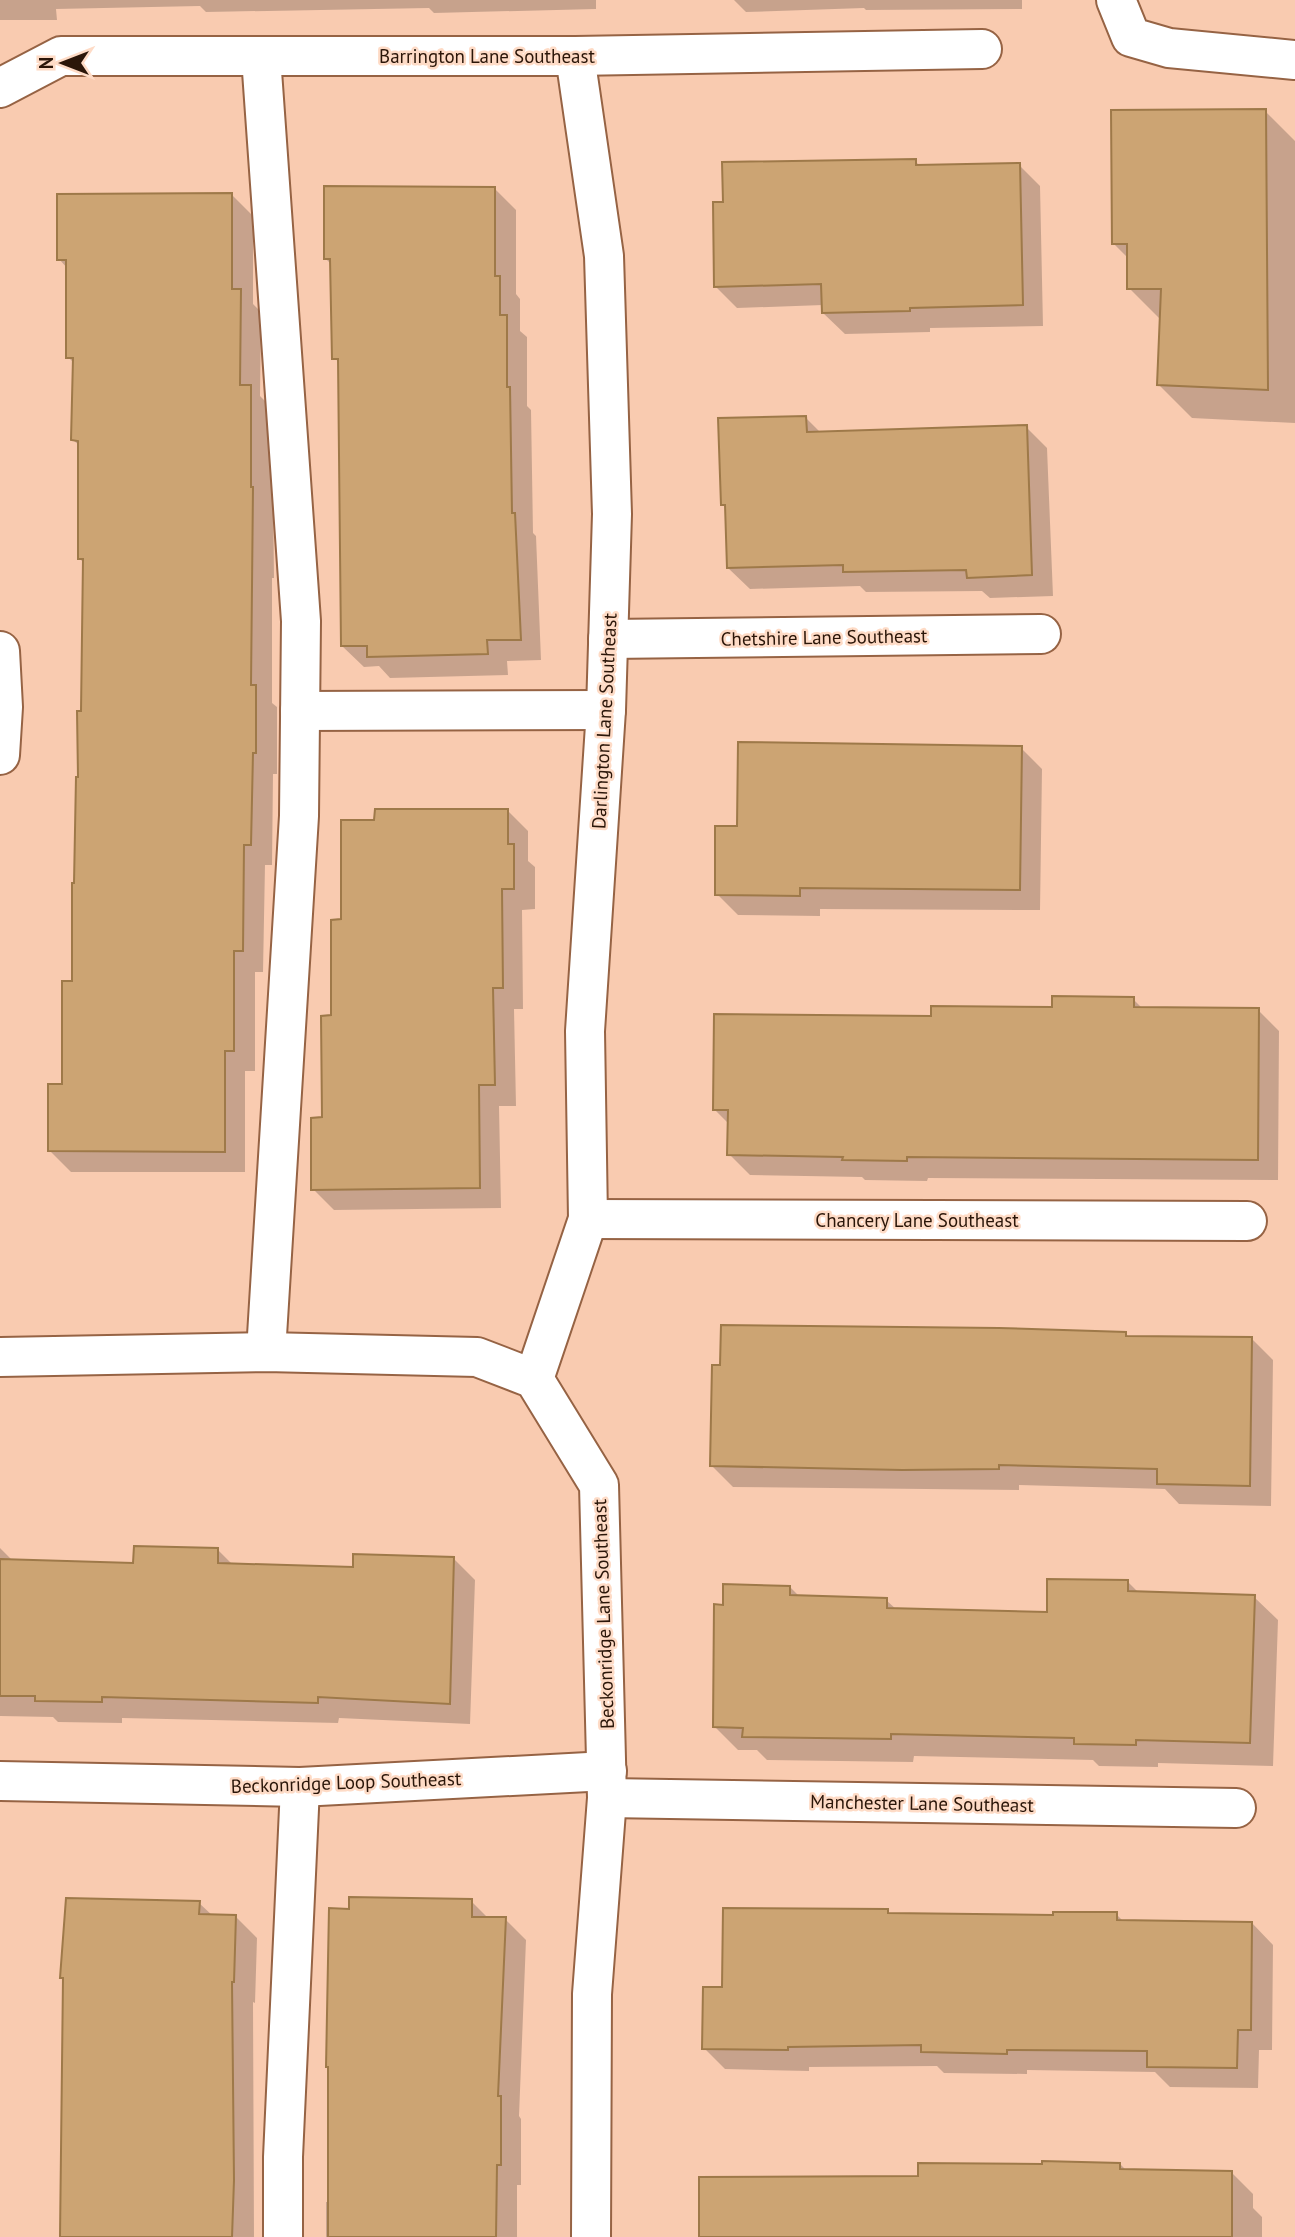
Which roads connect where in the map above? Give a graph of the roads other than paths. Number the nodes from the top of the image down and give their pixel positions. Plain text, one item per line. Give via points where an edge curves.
1 (1116, 0) edge
2 (982, 49) dead end
3 (575, 55) junction
4 (261, 57) junction
5 (1295, 60) edge
6 (0, 88) edge
7 (1041, 634) dead end
8 (608, 639) junction
9 (0, 651) edge
10 (300, 710) junction
11 (606, 710) junction
12 (0, 755) edge
13 (588, 1219) junction
14 (1247, 1221) dead end
15 (266, 1353) junction
16 (0, 1357) edge
17 (534, 1379) junction
18 (0, 1781) edge
19 (607, 1784) junction
20 (300, 1787) junction
21 (1236, 1808) dead end
22 (283, 2237) edge
23 (592, 2237) edge

1 - 5 street via 1131,37 1169,48
2 - 3 street, Barrington Lane Southeast
3 - 4 street, Barrington Lane Southeast
3 - 8 street, Darlington Lane Southeast via 604,256 612,514
4 - 6 street, Barrington Lane Southeast via 61,55
4 - 10 street via 301,621
7 - 8 street, Chetshire Lane Southeast
8 - 11 street, Darlington Lane Southeast
9 - 12 street
10 - 11 street
10 - 15 street via 299,816
11 - 13 street, Darlington Lane Southeast via 585,1031
13 - 14 street, Chancery Lane Southeast
13 - 17 street, Darlington Lane Southeast
15 - 16 street
15 - 17 street via 477,1357
17 - 19 street, Beckonridge Lane Southeast via 599,1485
18 - 20 street, Beckonridge Loop Southeast
19 - 20 street, Beckonridge Loop Southeast
19 - 21 street, Manchester Lane Southeast
19 - 23 street, Beckonridge Lane Southeast via 592,1994
20 - 22 street

